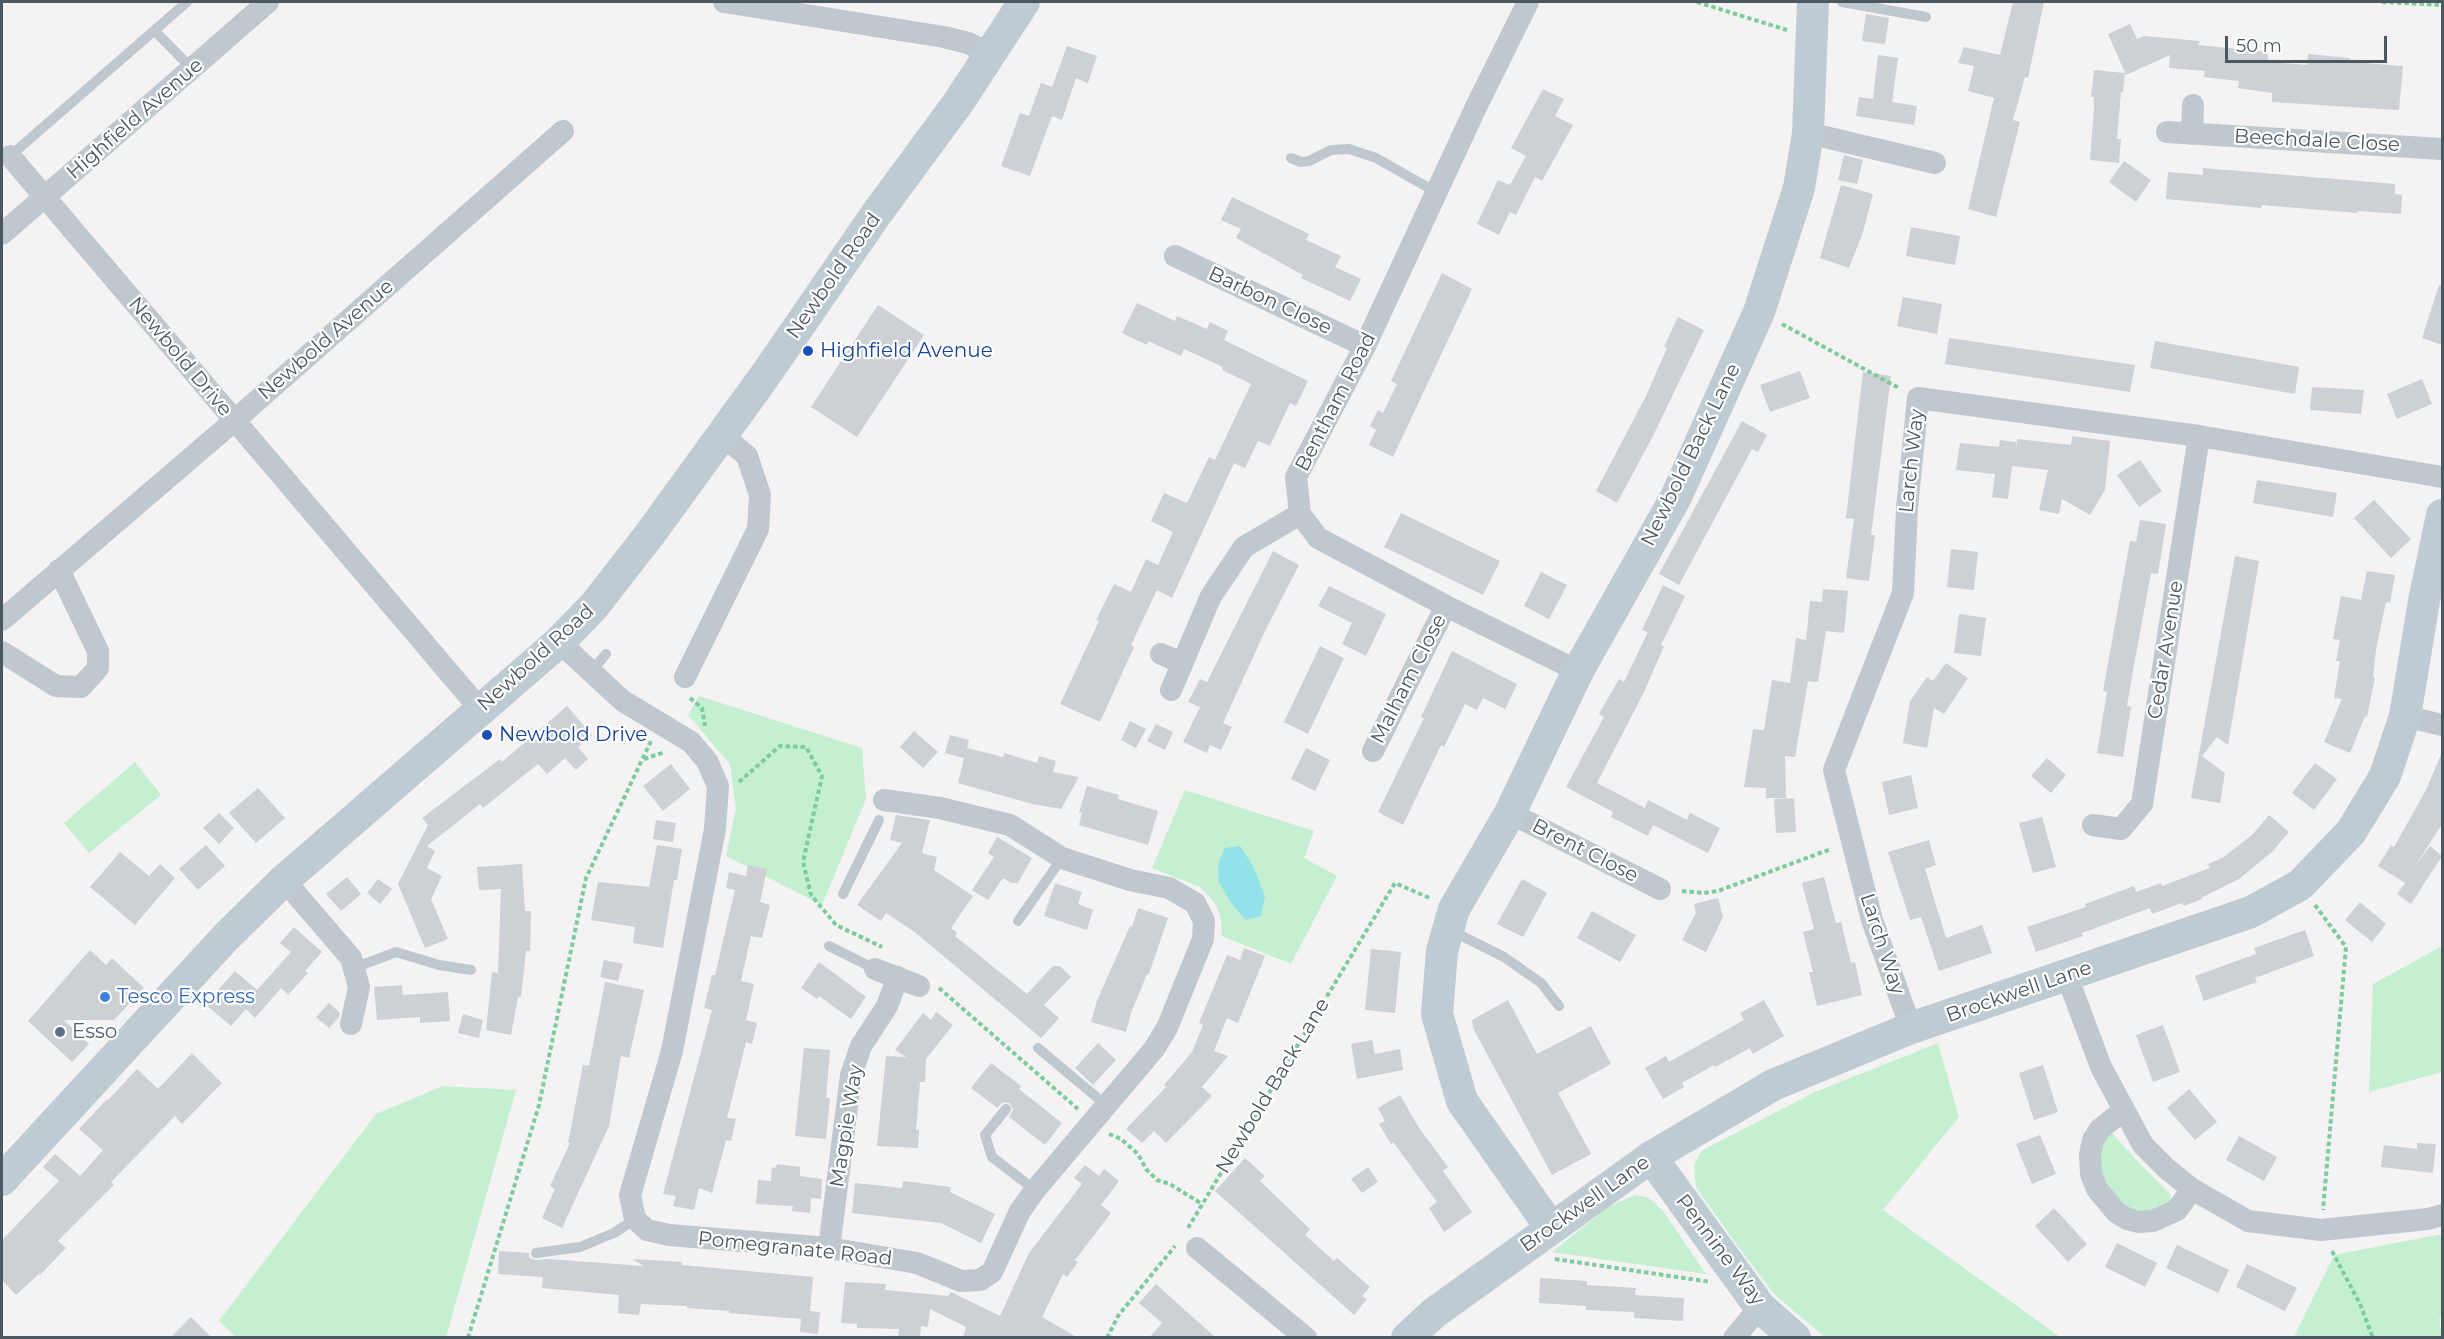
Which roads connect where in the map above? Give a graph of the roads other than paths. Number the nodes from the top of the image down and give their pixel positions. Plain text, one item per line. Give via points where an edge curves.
1 (187, 2) edge
2 (268, 2) edge
3 (724, 2) edge
4 (1024, 2) edge
5 (1528, 2) edge
6 (1813, 2) edge
7 (1842, 2) edge
8 (1926, 17) dead end
9 (155, 31) junction
10 (991, 54) junction
11 (192, 69) junction
12 (2193, 105) dead end
13 (563, 131) dead end
14 (2167, 132) dead end
15 (1808, 133) junction
16 (2192, 134) junction
17 (2442, 149) edge
18 (1292, 158) dead end
19 (6, 159) edge
20 (1935, 163) dead end
21 (1436, 192) junction
22 (45, 197) junction
23 (2, 234) edge
24 (1175, 256) dead end
25 (1365, 346) junction
26 (234, 421) junction
27 (721, 434) junction
28 (2199, 436) junction
29 (2442, 477) edge
30 (1300, 514) junction
31 (2442, 515) edge
32 (59, 570) junction
33 (1446, 606) junction
34 (2, 620) edge
35 (559, 642) junction
36 (2, 652) edge
37 (606, 654) dead end
38 (1161, 654) dead end
39 (1182, 663) junction
40 (1578, 671) junction
41 (590, 673) junction
42 (686, 677) dead end
43 (1171, 690) dead end
44 (480, 709) junction
45 (2405, 716) junction
46 (2442, 725) edge
47 (1373, 751) dead end
48 (883, 802) joint
49 (1509, 813) junction
50 (2093, 825) dead end
51 (1062, 858) junction
52 (284, 880) junction
53 (1660, 889) road end
54 (843, 894) dead end
55 (1452, 919) junction
56 (1018, 921) dead end
57 (829, 946) dead end
58 (881, 959) joint
59 (354, 968) junction
60 (471, 970) dead end
61 (2067, 976) junction
62 (898, 977) junction
63 (927, 985) road end
64 (1559, 1006) dead end
65 (351, 1024) dead end
66 (1911, 1028) junction
67 (1038, 1048) dead end
68 (1006, 1110) dead end
69 (2124, 1110) junction
70 (1100, 1114) junction
71 (1651, 1157) junction
72 (2, 1180) edge
73 (2192, 1190) junction
74 (1035, 1191) junction
75 (2442, 1215) edge
76 (636, 1219) junction
77 (1551, 1228) junction
78 (1188, 1240) road end
79 (829, 1248) junction
80 (536, 1253) dead end
81 (1754, 1297) junction
82 (1306, 1338) edge
83 (1407, 1338) edge
84 (1734, 1338) edge
85 (1795, 1338) edge

1 - 9 lane
2 - 11 street, Highfield Avenue
3 - 10 street via 945,37
4 - 10 street, Newbold Road
5 - 21 street, Bentham Road
6 - 15 street, Newbold Back Lane
7 - 8 lane
9 - 11 lane
9 - 19 lane
10 - 27 street, Newbold Road
11 - 22 street, Highfield Avenue
12 - 16 street
13 - 26 street, Newbold Avenue
14 - 16 street, Beechdale Close
15 - 20 street
15 - 40 street, Newbold Back Lane via 1799,188 1759,312 1676,497
16 - 17 street, Beechdale Close
18 - 21 lane via 1309,161 1331,150 1349,149 1376,158
19 - 22 street, Newbold Drive
21 - 25 street, Bentham Road
22 - 23 street, Highfield Avenue
22 - 26 street, Newbold Drive
24 - 25 street, Barbon Close
25 - 30 street, Bentham Road via 1296,477
26 - 32 street, Newbold Avenue
26 - 44 street, Newbold Drive
27 - 35 street, Newbold Road via 594,606
27 - 42 street via 747,456 760,495 758,529
28 - 29 street, Larch Way
28 - 50 street, Cedar Avenue via 2142,804 2121,829
28 - 66 street, Larch Way via 1918,398 1903,593 1834,770 1872,920
30 - 33 street via 1318,538
30 - 39 street via 1244,547 1211,596
31 - 45 street, Brockwell Lane
32 - 34 street, Newbold Avenue
32 - 36 street via 98,651 98,668 81,687 56,686
33 - 40 street
33 - 47 street, Malham Close
35 - 41 street
35 - 44 street, Newbold Road
37 - 41 lane
38 - 39 street
39 - 43 street
40 - 49 street, Newbold Back Lane
41 - 76 street via 623,701 691,742 707,761 718,786 716,829 672,1051 630,1195
44 - 52 street, Newbold Road
45 - 46 street
45 - 61 street, Brockwell Lane via 2385,776 2351,832 2300,885 2251,912
48 - 51 street, Pomegranate Road via 940,808 1010,825
48 - 54 lane
49 - 53 street, Brent Close
49 - 55 street, Newbold Back Lane
51 - 56 lane
51 - 70 street, Pomegranate Road via 1169,888 1195,903 1203,921 1203,939 1167,1028
52 - 59 street via 351,958
52 - 72 street, Newbold Road via 226,937
55 - 64 lane via 1540,983
55 - 77 street, Newbold Back Lane via 1443,951 1437,1014 1462,1101
57 - 58 lane
58 - 62 street
59 - 60 lane via 396,952
59 - 65 street via 359,987
61 - 66 street, Brockwell Lane
61 - 69 street via 2101,1067
62 - 63 street
62 - 79 street, Magpie Way via 850,1075
66 - 71 street, Brockwell Lane via 1773,1084
67 - 70 lane
68 - 74 lane via 985,1136 992,1157
69 - 73 street via 2143,1144
69 - 73 street via 2100,1129 2090,1155 2097,1189 2116,1212 2139,1222 2153,1221 2178,1210
70 - 74 street, Pomegranate Road
71 - 77 street, Brockwell Lane
71 - 81 street, Pennine Way
73 - 75 street via 2248,1221 2321,1230
74 - 79 street, Pomegranate Road via 1020,1211 992,1272 980,1280 961,1281 917,1263
76 - 79 street, Pomegranate Road via 647,1230 669,1235
76 - 80 lane via 580,1247
77 - 83 street, Brockwell Lane via 1434,1312
78 - 82 street
81 - 84 street
81 - 85 street, Pennine Way

